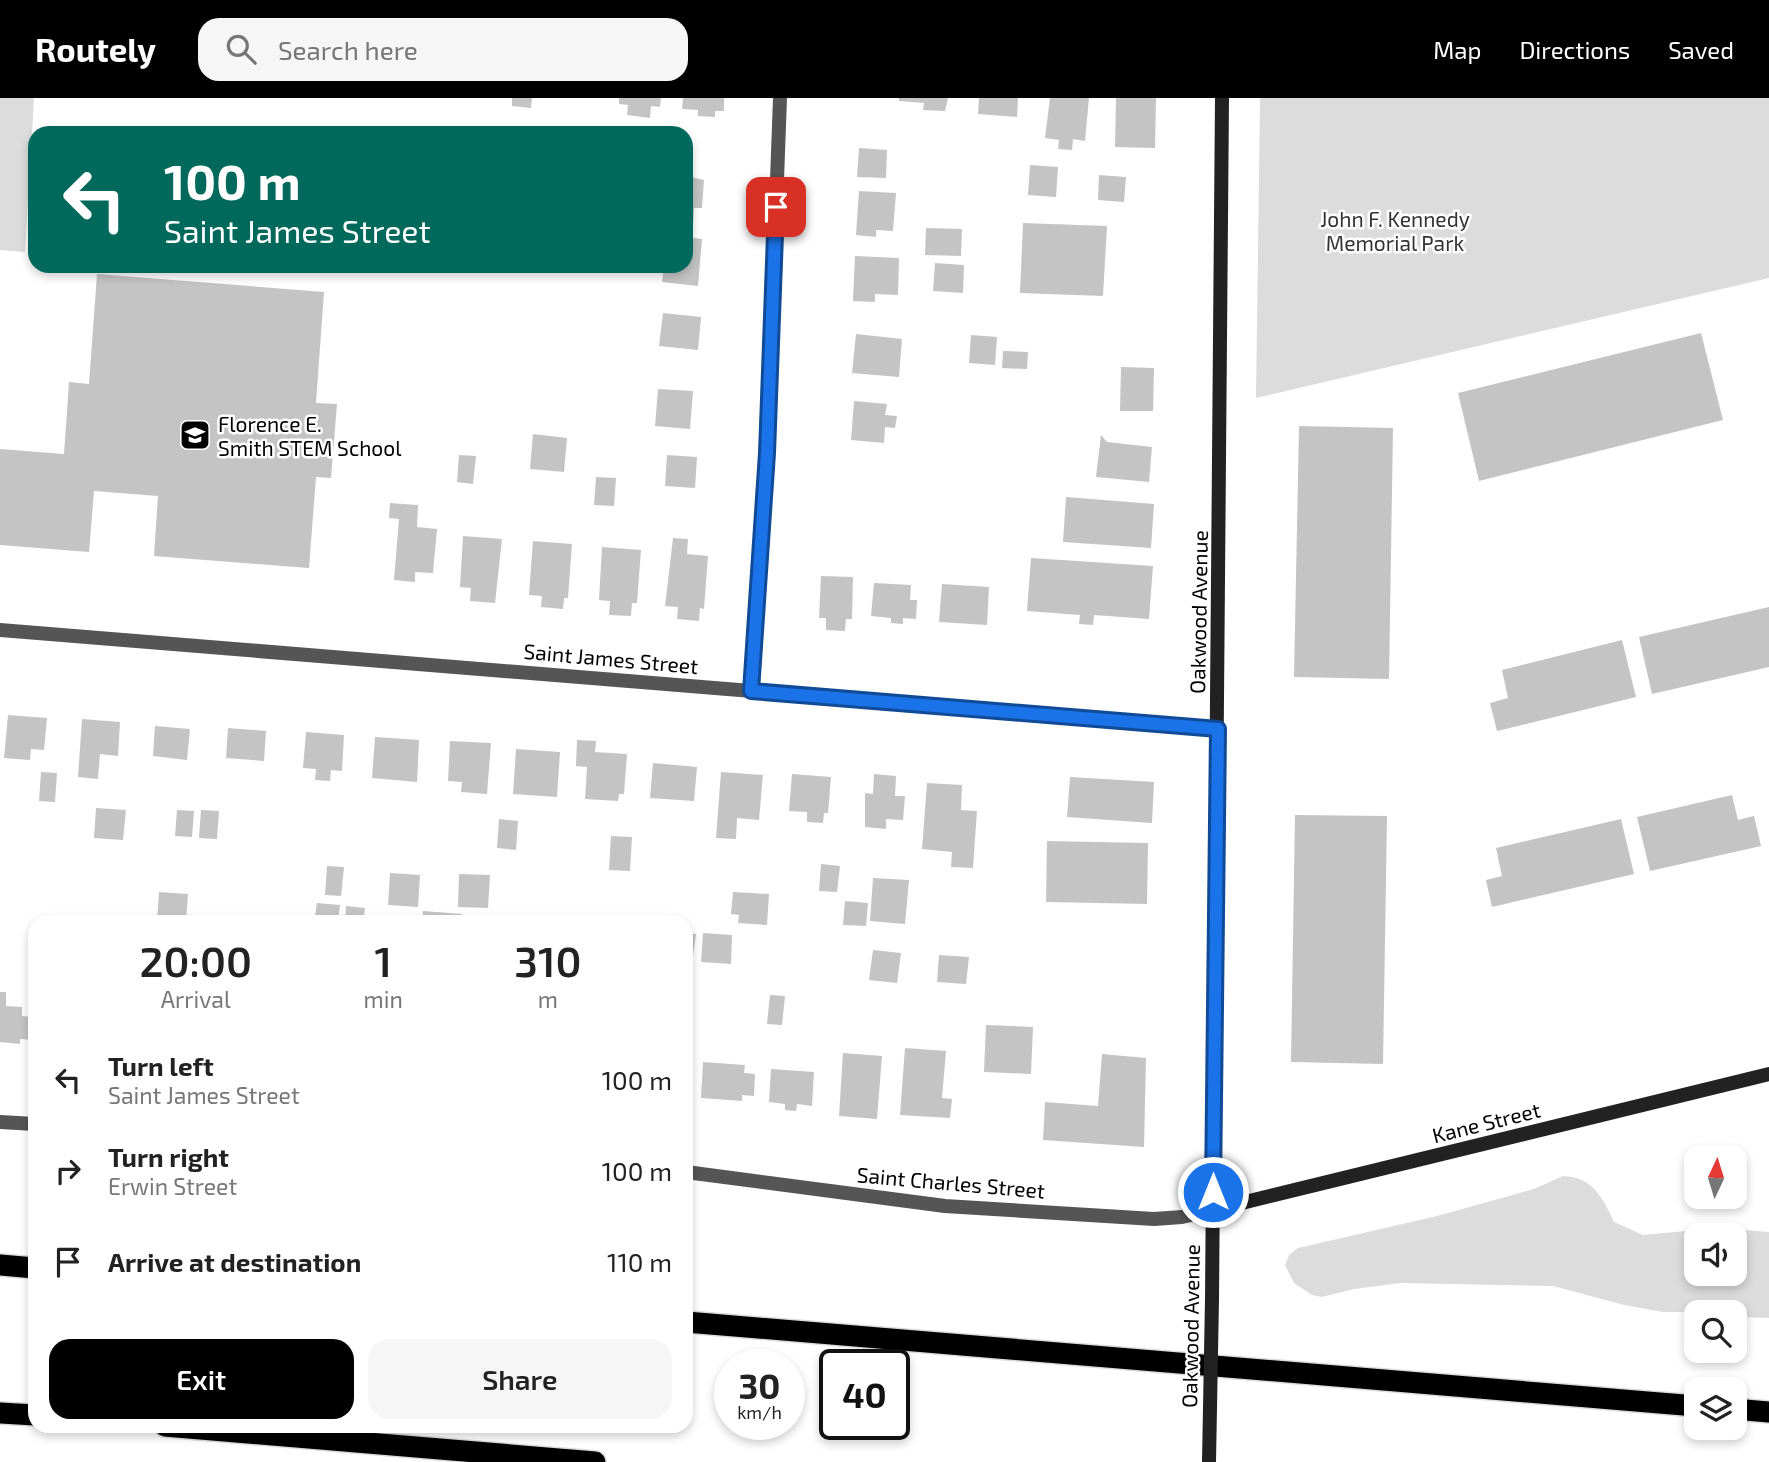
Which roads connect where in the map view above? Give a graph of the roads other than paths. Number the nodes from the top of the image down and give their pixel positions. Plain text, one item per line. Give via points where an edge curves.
1 (780, 98) edge
2 (1222, 98) edge
3 (0, 630) edge
4 (751, 691) junction
5 (1218, 729) junction
6 (1769, 1073) edge
7 (0, 1122) edge
8 (28, 1124) edge
9 (693, 1173) edge
10 (1213, 1210) junction
11 (0, 1265) edge
12 (28, 1267) edge
13 (693, 1323) edge
14 (1684, 1405) edge
15 (1747, 1410) edge
16 (1769, 1412) edge
17 (0, 1413) edge
18 (28, 1415) edge
19 (249, 1433) edge
20 (596, 1462) edge
21 (1209, 1462) edge

1 - 4 street via 767,453
2 - 5 street, Oakwood Avenue
3 - 4 street, Saint James Street
4 - 5 street, Saint James Street
5 - 10 street, Oakwood Avenue
6 - 10 street, Kane Street
7 - 8 street
9 - 10 street, Saint Charles Street via 945,1206 1154,1219
10 - 21 street, Oakwood Avenue, bridge
11 - 12 highway
13 - 14 highway
15 - 16 highway
17 - 18 highway
19 - 20 highway

